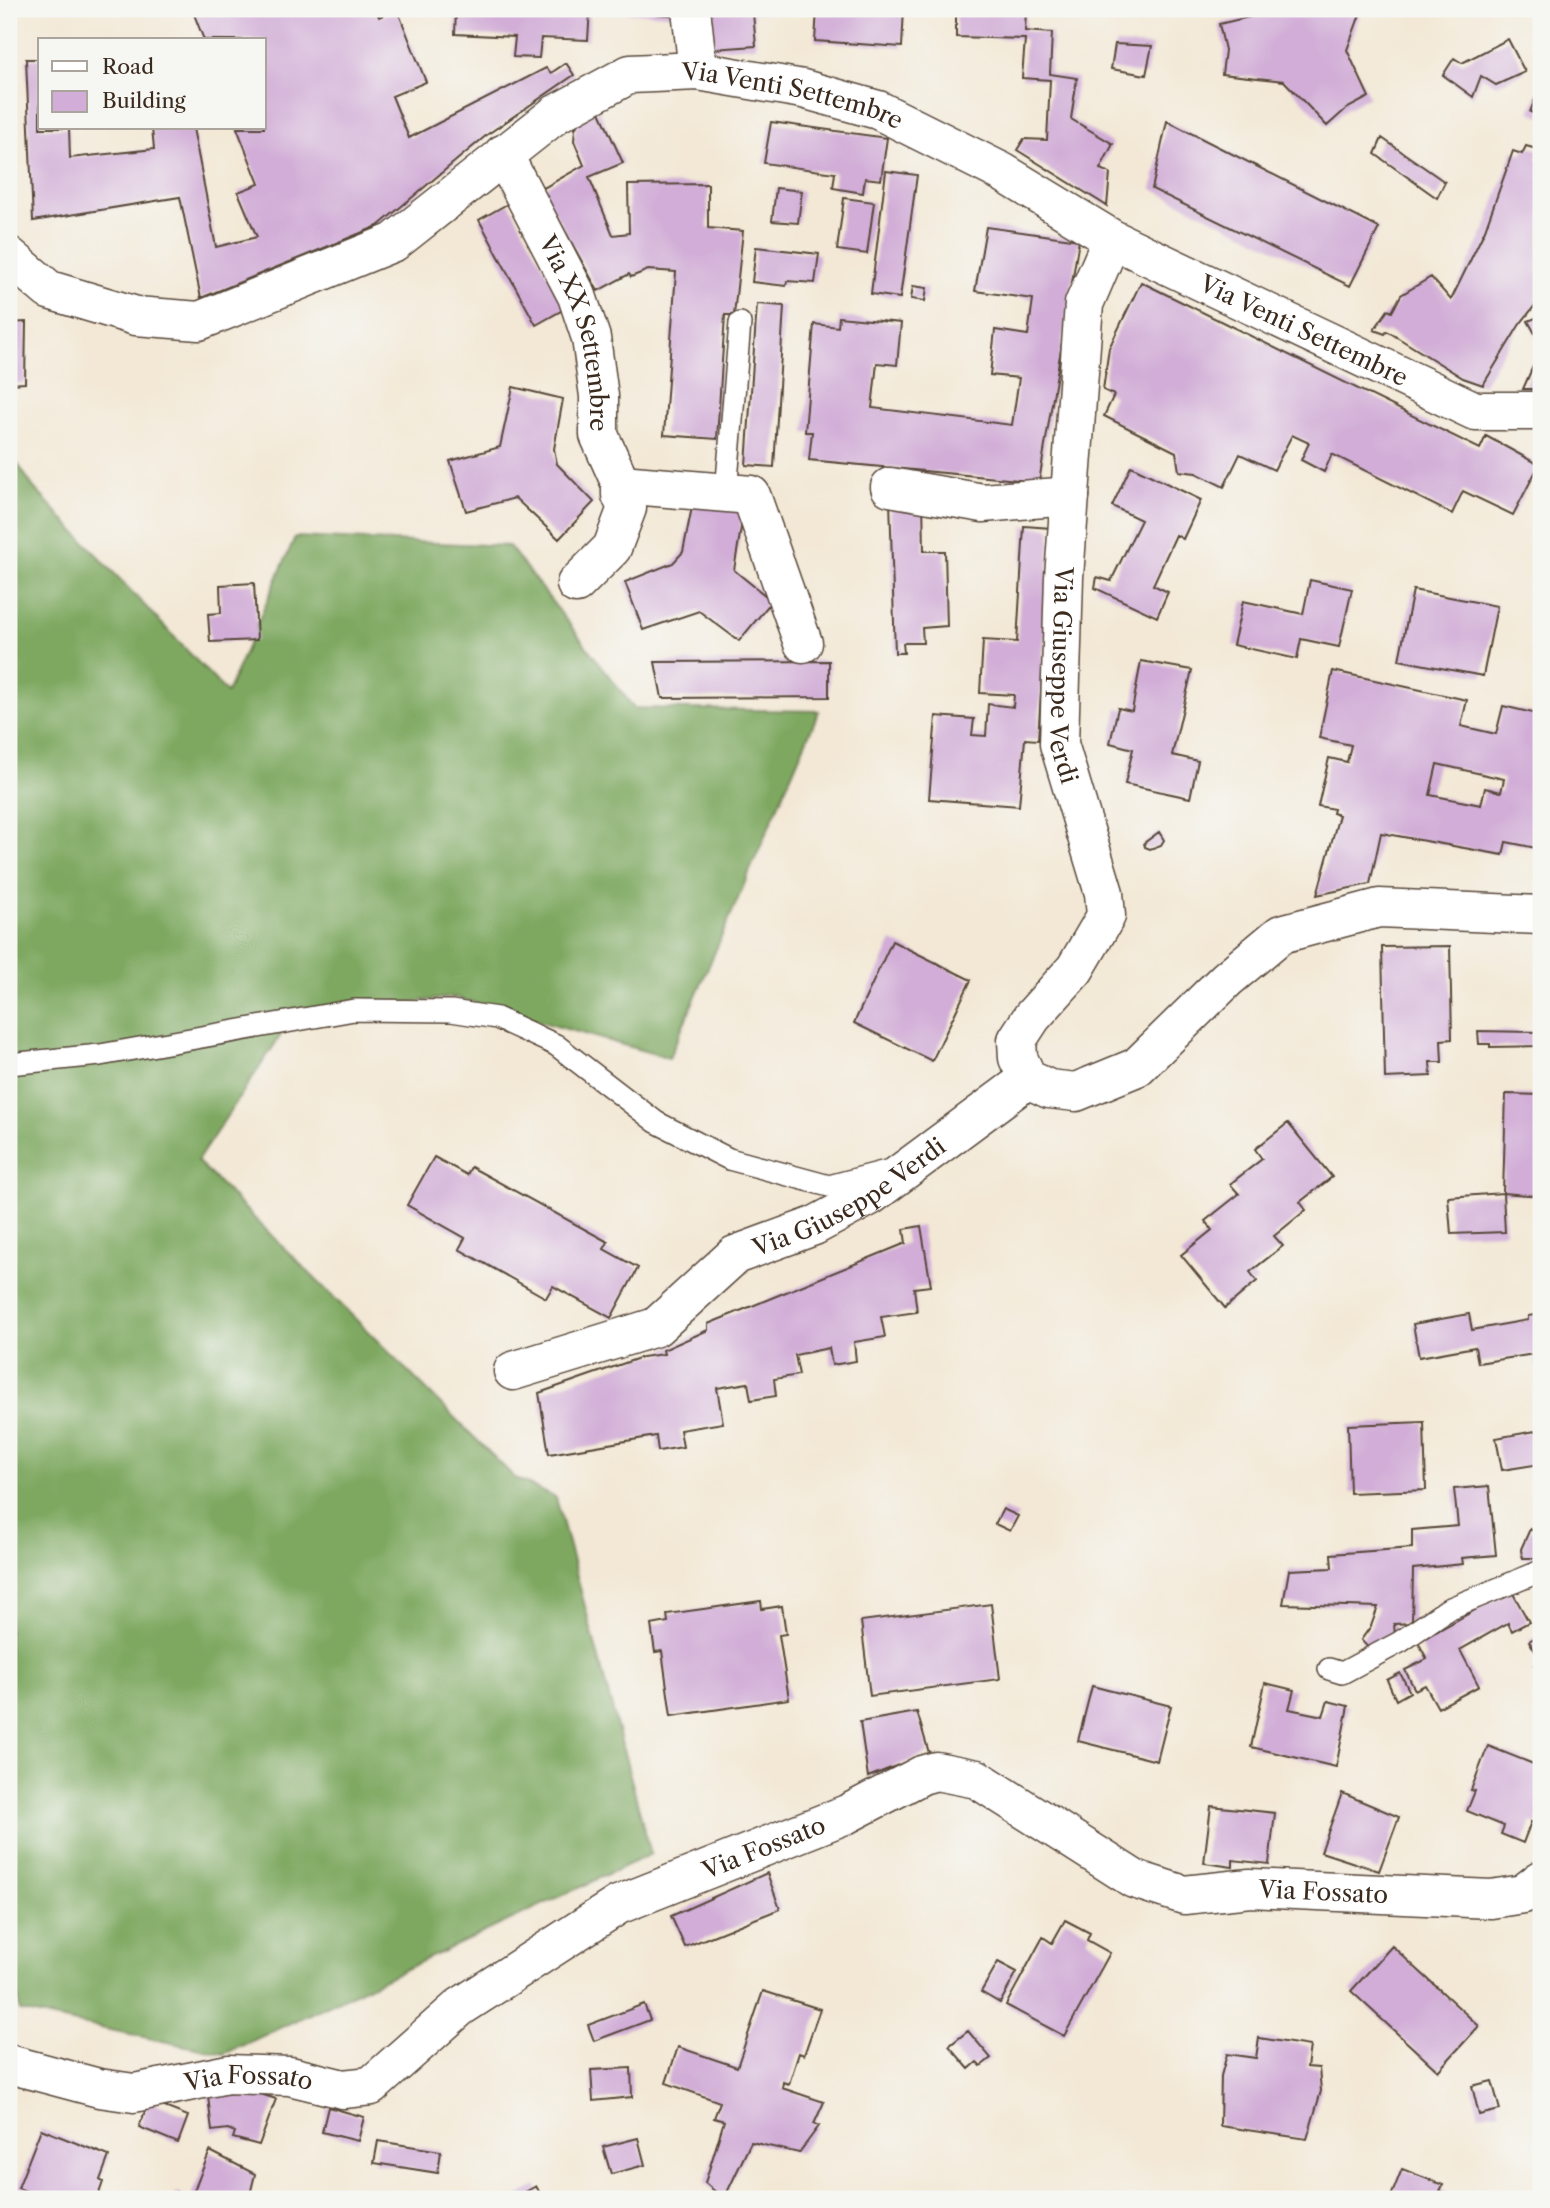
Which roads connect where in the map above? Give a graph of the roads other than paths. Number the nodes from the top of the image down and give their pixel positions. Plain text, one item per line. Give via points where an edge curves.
1 (691, 9) edge
2 (698, 71) junction
3 (503, 154) junction
4 (1112, 239) junction
5 (9, 257) edge
6 (740, 323) dead end
7 (1541, 411) edge
8 (621, 484) junction
9 (890, 487) dead end
10 (726, 494) junction
11 (1070, 496) junction
12 (576, 584) dead end
13 (803, 643) dead end
14 (1541, 915) edge
15 (9, 1064) edge
16 (1028, 1079) junction
17 (919, 1162) junction
18 (513, 1371) dead end
19 (1541, 1571) edge
20 (1329, 1669) dead end
21 (1541, 1880) edge
22 (9, 2064) edge

1 - 2 street
2 - 3 street, Via Venti Settembre via 630,74 556,114
2 - 4 street, Via Venti Settembre via 803,89 878,110 1002,172
3 - 5 street, Via Venti Settembre via 394,242 199,321 136,316 49,290
3 - 8 street, Via XX Settembre via 577,296 594,361 598,435
4 - 7 street, Via Venti Settembre via 1475,411
4 - 11 street, Via Giuseppe Verdi via 1084,304
6 - 10 lane
8 - 10 street
8 - 12 street, Via XX Settembre via 627,509 612,548
9 - 11 street via 983,503
10 - 13 street via 751,495
11 - 16 street, Via Giuseppe Verdi via 1059,744 1104,893 1106,916 1074,969 1017,1040 1018,1058
14 - 16 street via 1379,908 1281,934 1227,979 1137,1067 1076,1092 1049,1089
15 - 17 lane via 100,1055 354,1010 451,1011 497,1018 556,1045 656,1122 729,1159 829,1186
16 - 17 street, Via Giuseppe Verdi
17 - 18 street, Via Giuseppe Verdi via 870,1196 814,1226 735,1255 656,1327
19 - 20 lane via 1448,1609 1342,1673
21 - 22 street, Via Fossato via 1523,1894 1491,1899 1250,1888 1184,1895 1134,1880 977,1779 936,1771 847,1814 618,1905 460,2007 371,2086 343,2089 290,2076 228,2074 134,2093

